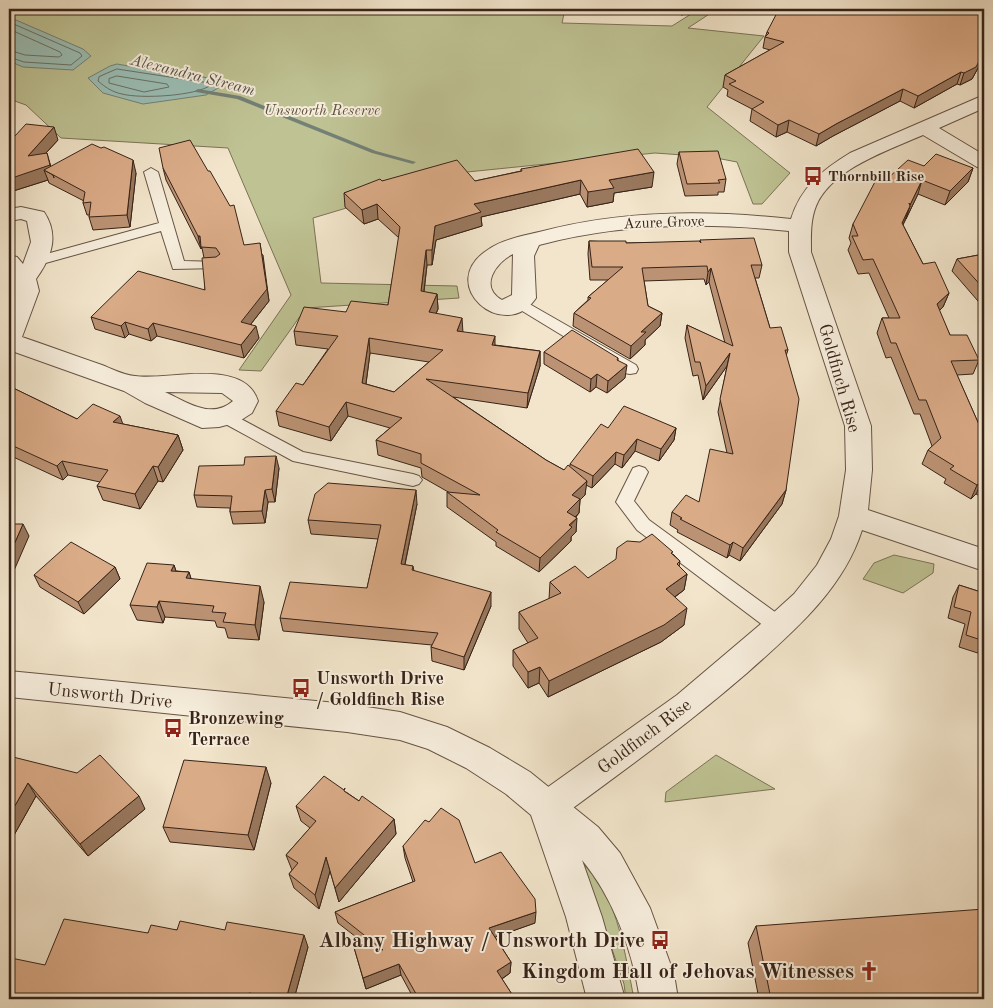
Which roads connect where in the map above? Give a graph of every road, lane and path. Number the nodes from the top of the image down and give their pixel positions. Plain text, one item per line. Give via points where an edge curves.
1 (984, 101) edge
2 (925, 128) junction
3 (984, 163) edge
4 (150, 172) dead end
5 (9, 215) edge
6 (166, 225) junction
7 (799, 226) junction
8 (530, 241) junction
9 (9, 262) edge
10 (214, 265) edge
11 (31, 270) junction
12 (519, 303) junction
13 (9, 341) edge
14 (630, 370) dead end
15 (133, 385) junction
16 (226, 417) junction
17 (639, 472) dead end
18 (413, 480) dead end
19 (853, 516) junction
20 (984, 560) edge
21 (779, 626) junction
22 (9, 684) edge
23 (546, 808) junction
24 (606, 999) edge
25 (659, 999) edge

1 - 2 street, Goldfinch Rise
2 - 3 street
2 - 7 street, Goldfinch Rise via 857,157 829,176 810,195
4 - 6 lane
5 - 11 street via 21,213 36,217 43,242 41,254
6 - 10 lane via 178,266
6 - 11 lane
7 - 8 street, Azure Grove via 735,220 662,220 578,229
7 - 19 street, Goldfinch Rise via 800,252 858,426 859,470
8 - 12 street via 523,256 525,291
8 - 12 street, Azure Grove via 491,258 480,274 481,293 486,301 498,307
9 - 11 street
11 - 13 street
12 - 14 lane
13 - 15 street
15 - 16 street via 202,419
15 - 16 street via 229,386 244,398 240,409
16 - 18 lane via 299,457
17 - 21 lane via 626,502 643,525
19 - 20 street
19 - 21 street, Goldfinch Rise via 845,540 827,572 804,602
21 - 23 street, Goldfinch Rise via 688,704
22 - 23 street, Unsworth Drive via 400,726 436,737 478,758 518,783
23 - 24 street, Unsworth Drive via 584,917
23 - 25 street, Unsworth Drive via 586,839 608,865 636,921 655,974

